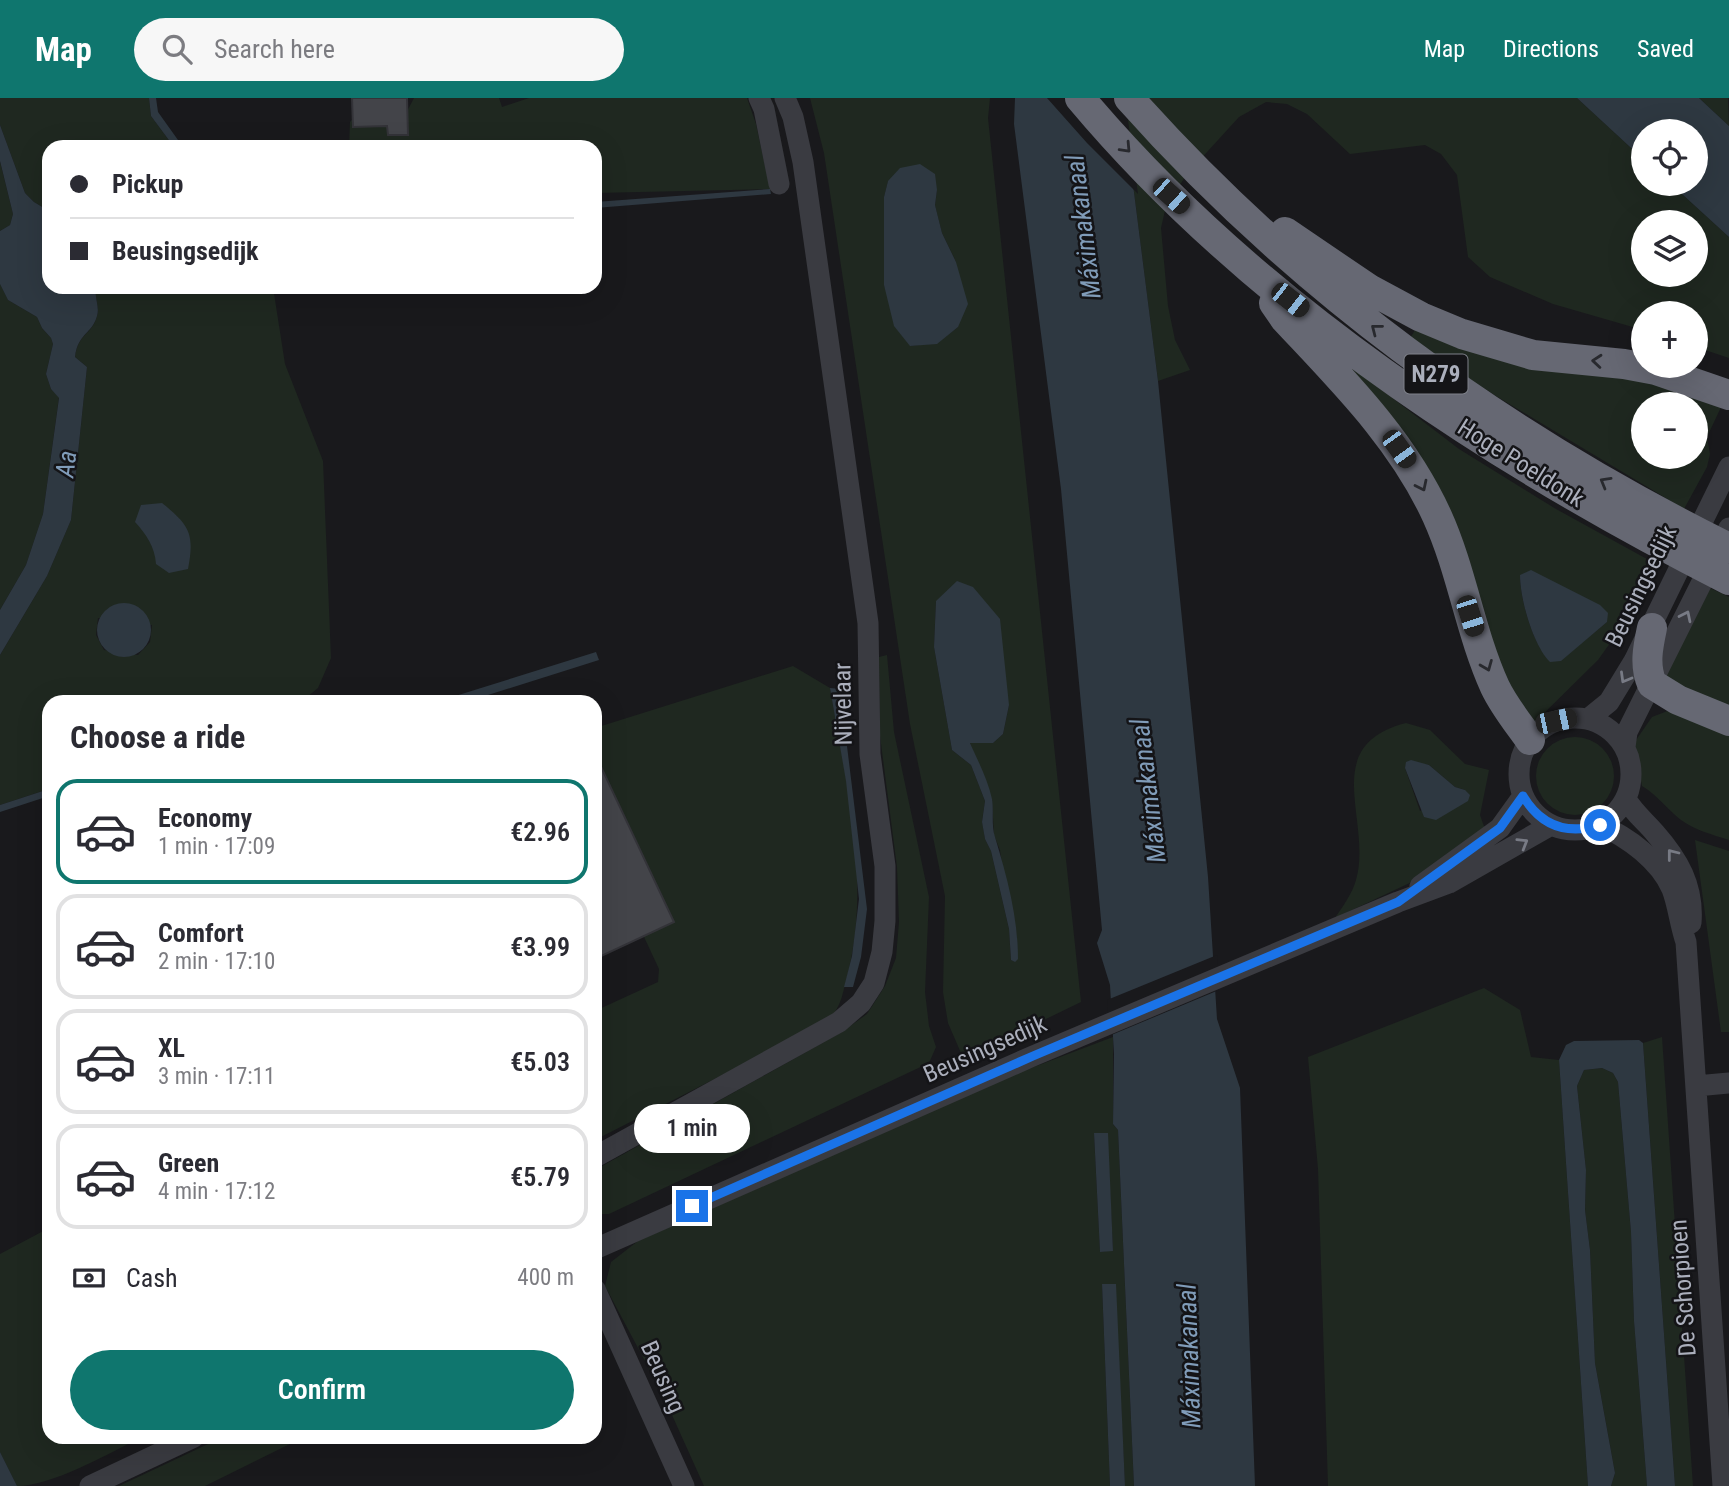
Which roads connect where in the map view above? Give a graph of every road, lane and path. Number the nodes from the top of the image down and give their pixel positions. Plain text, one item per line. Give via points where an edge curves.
1 (759, 98) edge
2 (785, 98) edge
3 (1080, 98) edge
4 (1129, 98) edge
5 (779, 184) dead end
6 (1229, 202) junction
7 (1243, 261) junction
8 (1729, 395) edge
9 (1729, 467) edge
10 (1659, 528) junction
11 (1729, 528) edge
12 (1729, 548) edge
13 (1729, 580) edge
14 (1652, 628) junction
15 (1653, 684) junction
16 (1588, 719) junction
17 (1729, 722) edge
18 (1530, 740) junction
19 (1625, 747) junction
20 (1523, 796) junction
21 (1626, 799) junction
22 (1551, 825) junction
23 (1600, 825) junction
24 (1398, 902) junction
25 (1686, 942) junction
26 (1729, 1083) edge
27 (1696, 1086) junction
28 (602, 1153) edge
29 (602, 1246) edge
30 (602, 1304) edge
31 (179, 1444) edge
32 (90, 1486) edge
33 (684, 1486) edge
34 (1723, 1486) edge

1 - 5 street
2 - 28 street, Nijvelaar via 803,162 868,623 870,754 885,866 882,953 874,983 861,1003 839,1022
3 -> 7 highway, Hoge Poeldonk / N279 via 1171,196
4 - 6 highway, Hoge Poeldonk / N279
8 -> 6 highway, N279 via 1656,370 1533,355 1462,334 1369,289 1269,221
10 -> 6 highway, Hoge Poeldonk / N279 via 1410,355
7 - 10 highway, Hoge Poeldonk / N279 via 1344,343 1470,432 1565,492
7 -> 18 highway, N279 via 1285,319 1358,398 1414,470 1438,518 1493,680
9 - 14 street, Beusingsedijk
10 - 12 highway, Hoge Poeldonk / N279
10 - 13 highway, Hoge Poeldonk / N279
15 -> 11 street
14 - 15 highway via 1647,664
14 -> 16 street, Beusingsedijk via 1609,702
15 - 17 highway
15 - 19 street via 1627,732
16 - 18 street via 1556,721
16 - 19 street via 1603,725
18 - 20 street via 1519,767
19 - 21 street via 1631,764
20 - 22 street
20 - 24 street, Beusingsedijk via 1500,828
21 - 23 street
25 -> 21 street via 1692,919 1680,863
22 - 23 street via 1570,830
24 -> 22 street, Beusingsedijk via 1449,883
23 - 25 street via 1636,847 1665,874
24 - 29 street, Beusingsedijk
25 - 27 street, De Schorpioen
26 - 27 street
27 - 34 street, De Schorpioen
30 - 33 street, Beusing
31 - 32 street

